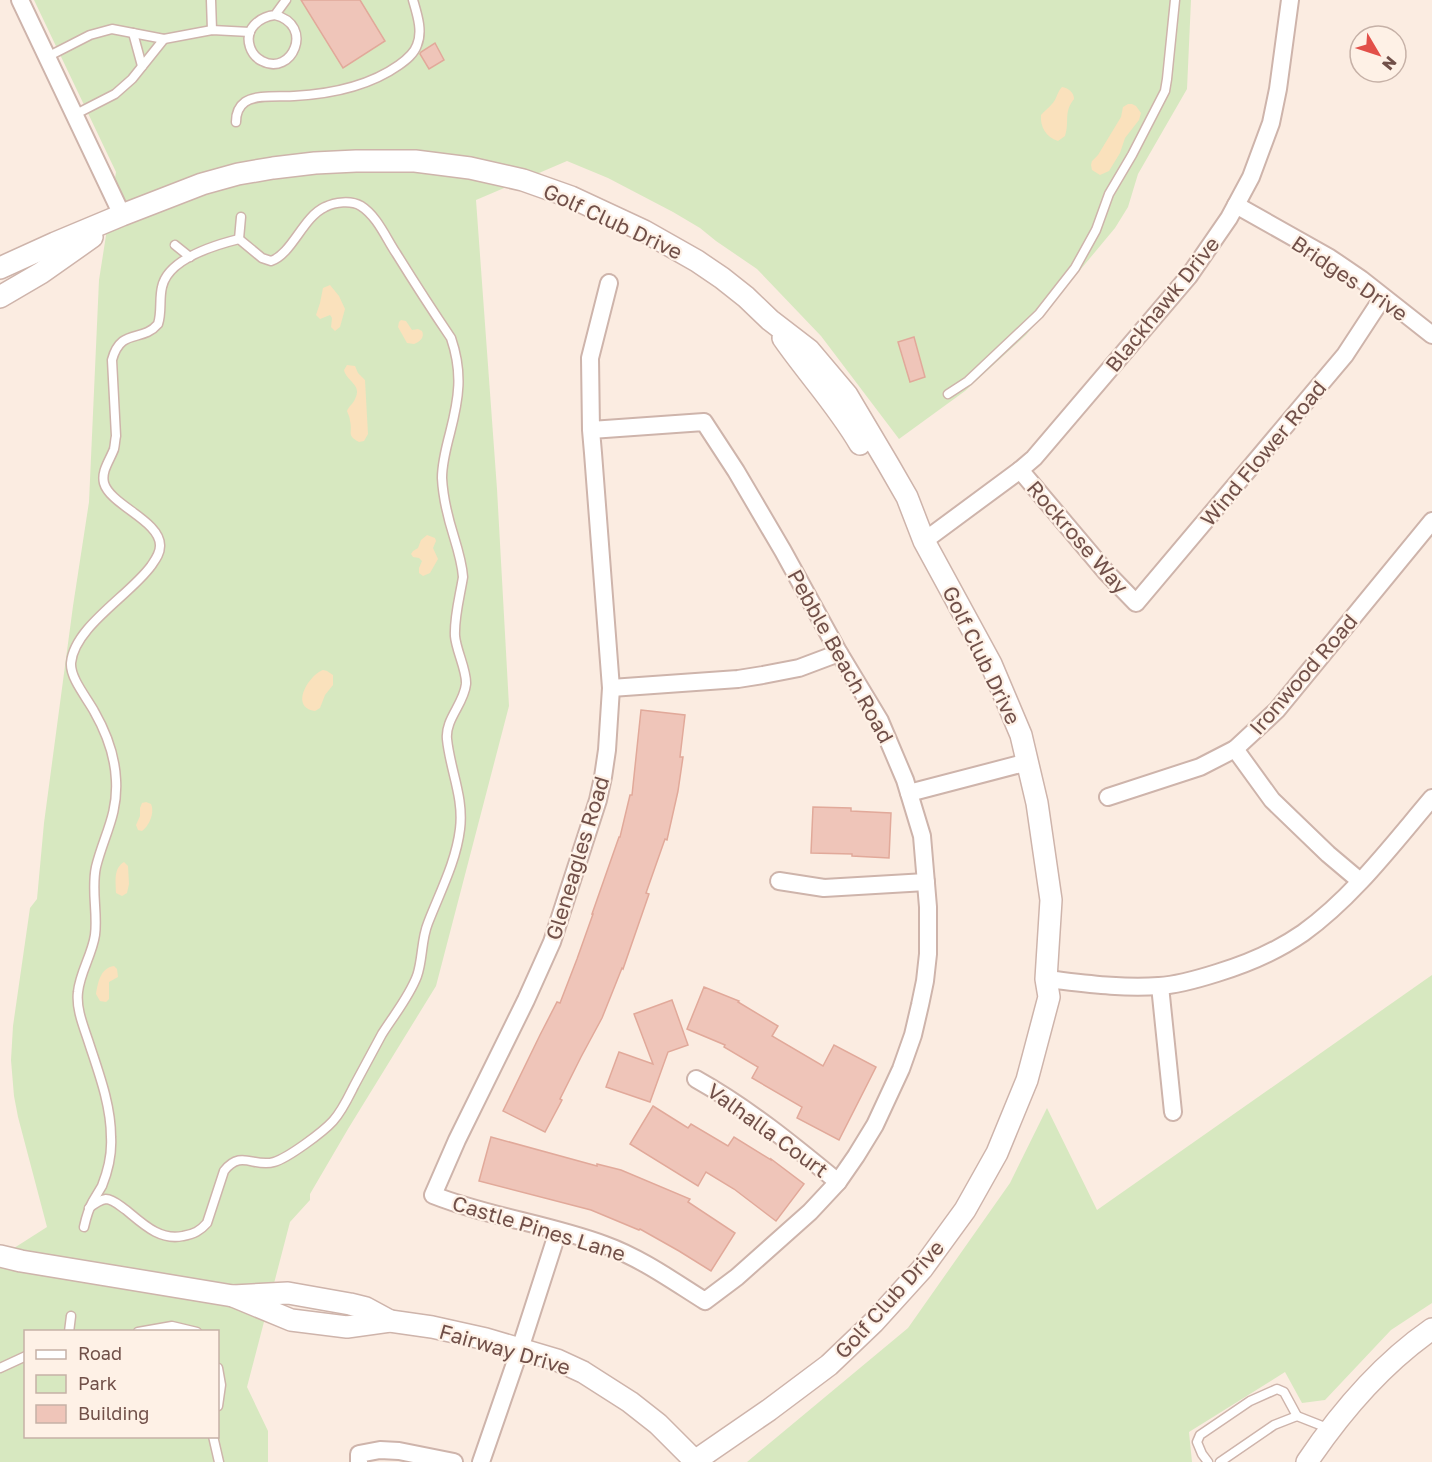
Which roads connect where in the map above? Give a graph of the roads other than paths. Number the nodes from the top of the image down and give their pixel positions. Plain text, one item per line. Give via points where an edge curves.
1 (20, 0) edge
2 (211, 0) edge
3 (286, 0) edge
4 (413, 0) edge
5 (1175, 0) edge
6 (1290, 0) edge
7 (275, 15) junction
8 (212, 30) junction
9 (250, 32) junction
10 (133, 33) junction
11 (164, 39) junction
12 (47, 57) junction
13 (142, 66) junction
14 (74, 115) junction
15 (236, 122) dead end
16 (1236, 206) junction
17 (122, 215) junction
18 (241, 217) dead end
19 (239, 239) junction
20 (175, 245) dead end
21 (190, 257) junction
22 (0, 268) edge
23 (609, 282) dead end
24 (0, 297) edge
25 (1383, 297) junction
26 (1432, 335) edge
27 (948, 394) dead end
28 (591, 430) junction
29 (1020, 470) junction
30 (1432, 521) edge
31 (924, 541) junction
32 (1136, 603) joint
33 (839, 653) junction
34 (611, 688) junction
35 (1234, 749) junction
36 (1028, 762) junction
37 (909, 793) junction
38 (1108, 797) dead end
39 (1432, 798) edge
40 (779, 881) dead end
41 (1360, 881) junction
42 (926, 882) junction
43 (1046, 979) junction
44 (1160, 987) junction
45 (696, 1079) dead end
46 (1173, 1112) dead end
47 (838, 1182) junction
48 (433, 1195) joint
49 (89, 1208) junction
50 (84, 1227) dead end
51 (558, 1231) junction
52 (0, 1256) edge
53 (233, 1296) junction
54 (335, 1301) junction
55 (705, 1301) joint
56 (71, 1316) dead end
57 (390, 1321) junction
58 (331, 1325) junction
59 (1432, 1329) edge
60 (69, 1330) edge
61 (146, 1330) edge
62 (189, 1330) edge
63 (520, 1349) junction
64 (24, 1357) edge
65 (0, 1368) edge
66 (219, 1374) edge
67 (219, 1399) edge
68 (1297, 1416) junction
69 (1330, 1429) junction
70 (213, 1438) edge
71 (359, 1458) edge
72 (695, 1461) edge
73 (219, 1462) edge
74 (454, 1462) edge
75 (481, 1462) edge
76 (1208, 1462) edge
77 (1220, 1462) edge
78 (1307, 1462) edge

1 - 12 street
2 - 8 lane
3 - 7 lane
4 - 15 lane via 419,26 417,45 410,57 394,69 366,83 322,94 245,101 238,109
5 - 27 lane via 1165,91 1109,194 1096,230 1075,268 1039,314 968,381
6 - 16 street, Blackhawk Drive via 1271,123
7 - 9 lane via 259,19
7 - 9 lane via 289,22 297,35 294,51 283,62 267,63 254,55
8 - 9 lane
8 - 11 lane
10 - 11 lane
10 - 12 lane via 112,29 90,35
10 - 13 lane
11 - 13 lane
12 - 14 street
13 - 14 lane via 115,94
14 - 17 street
16 - 25 street, Bridges Drive via 1330,258
16 - 29 street, Blackhawk Drive via 1189,276
17 - 22 street, Golf Club Drive
17 - 24 street, Golf Club Drive
17 - 31 street, Golf Club Drive via 238,174 315,163 415,161 470,168 571,196 697,261 809,350 847,395 907,497
18 - 19 lane
19 - 21 lane
19 - 49 lane via 271,261 280,257 326,206 347,202 361,206 378,224 451,338 456,353 458,402 442,477 463,577 455,634 466,682 447,732 458,786 460,829 451,868 426,927 416,978 332,1122 278,1161 237,1160 229,1166 207,1223 193,1234 158,1234 110,1200 100,1200
20 - 21 lane
21 - 49 lane via 174,267 163,284 158,324 149,332 125,339 112,360 116,436 104,483 111,496 152,529 160,550 148,569 81,637 71,661 74,675 108,740 116,778 114,812 94,879 93,945 78,990 79,1007 111,1125 109,1163
23 - 28 street, Gleneagles Road via 590,358
25 - 26 street, Bridges Drive
25 - 32 street, Wind Flower Road via 1345,355
28 - 33 street, Pebble Beach Road via 704,422 783,551
28 - 34 street, Gleneagles Road
29 - 31 street, Blackhawk Drive
29 - 32 street, Rockrose Way
30 - 35 street, Ironwood Road via 1277,710
31 - 36 street, Golf Club Drive via 991,664
33 - 34 street via 799,668 738,679
33 - 37 street, Pebble Beach Road via 880,721
34 - 48 street, Gleneagles Road via 607,750 598,800 552,942
35 - 38 street, Ironwood Road via 1200,767
35 - 41 street via 1272,800
36 - 37 street
36 - 43 street, Golf Club Drive via 1051,900
37 - 42 street, Pebble Beach Road via 922,836
39 - 41 street
40 - 42 street via 824,888
41 - 44 street via 1303,933 1274,950 1236,967
42 - 47 street, Pebble Beach Road via 928,954 913,1035 875,1125
43 - 44 street
43 - 72 street, Golf Club Drive via 1049,997 1027,1080 997,1153 965,1210 922,1269 829,1365
44 - 46 street
45 - 47 street, Valhalla Court via 769,1126
47 - 55 street, Pebble Beach Road via 810,1212
48 - 51 street, Castle Pines Lane via 460,1206
49 - 50 lane
51 - 55 street, Castle Pines Lane via 635,1258
51 - 63 street
52 - 53 street, Fairway Drive
53 - 54 street, Fairway Drive via 288,1293
53 - 58 street, Fairway Drive via 291,1320
54 - 57 street, Fairway Drive via 366,1308
54 - 58 street
56 - 60 lane
57 - 58 street, Fairway Drive via 346,1327
57 - 63 street, Fairway Drive via 486,1338
59 - 69 street via 1377,1376
61 - 62 lane via 172,1326
63 - 72 street, Fairway Drive via 557,1360 610,1389 658,1424
63 - 75 street
64 - 65 lane
66 - 67 lane
68 - 69 lane
68 - 76 lane via 1284,1392 1277,1389 1250,1401 1200,1435 1197,1442
68 - 77 lane via 1274,1425
69 - 78 street
70 - 73 lane
71 - 74 street via 380,1450

